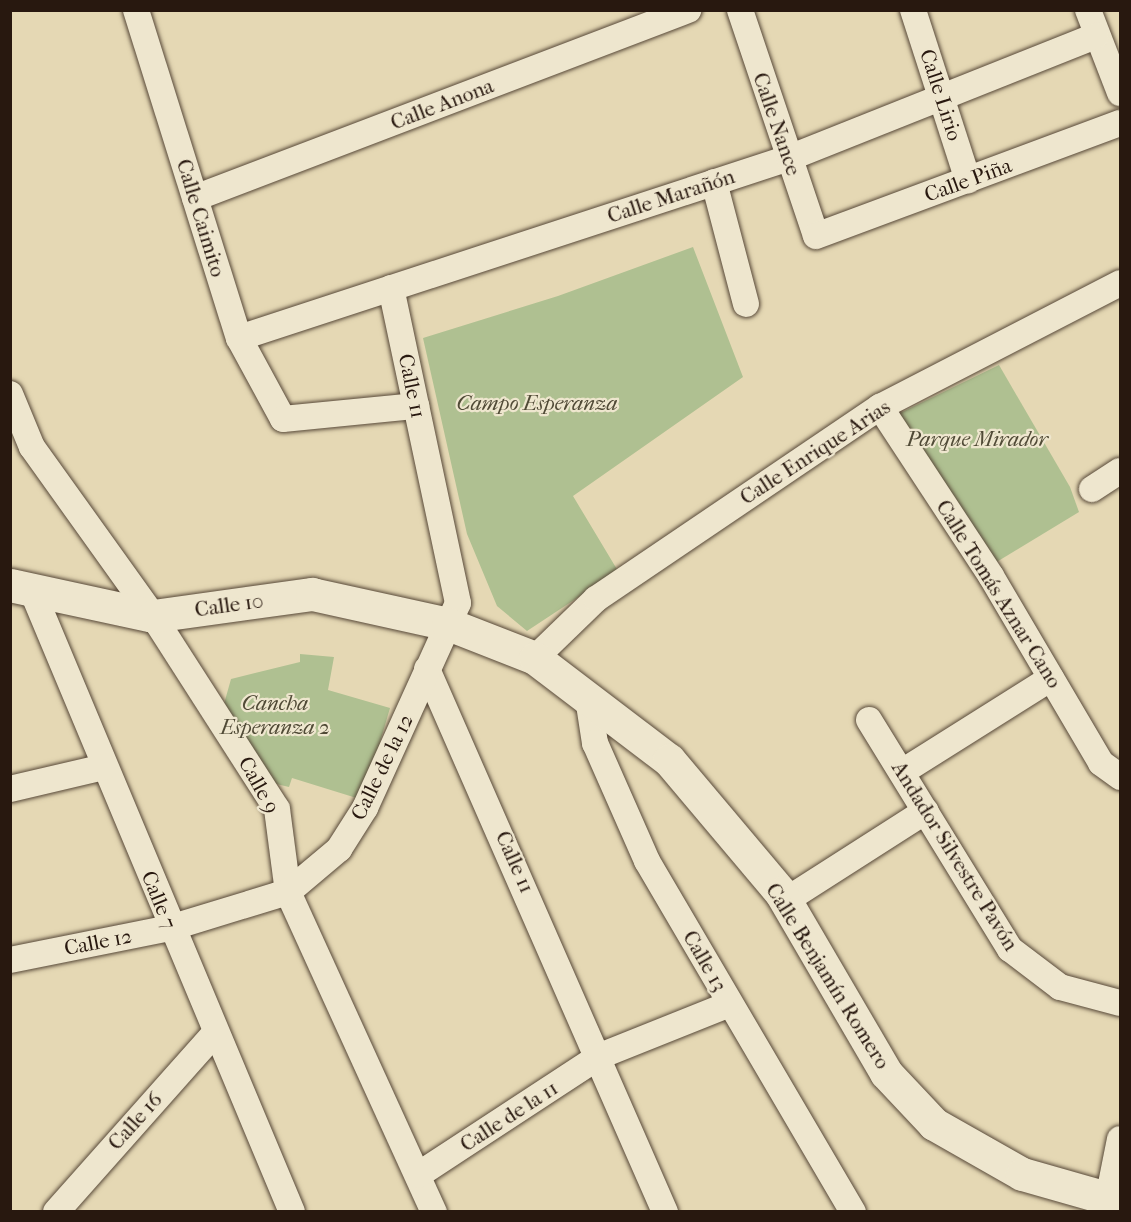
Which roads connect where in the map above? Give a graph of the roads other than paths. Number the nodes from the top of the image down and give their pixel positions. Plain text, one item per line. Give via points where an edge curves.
1 (688, 10) edge
2 (740, 10) edge
3 (913, 10) edge
4 (1088, 10) edge
5 (144, 13) edge
6 (1096, 36) junction
7 (1120, 93) edge
8 (944, 96) junction
9 (1120, 123) edge
10 (789, 158) junction
11 (968, 180) junction
12 (714, 182) junction
13 (195, 198) junction
14 (816, 236) joint
15 (1120, 283) edge
16 (391, 288) junction
17 (746, 304) dead end
18 (239, 338) junction
19 (10, 394) edge
20 (416, 406) junction
21 (880, 407) junction
22 (20, 442) edge
23 (1120, 471) edge
24 (1092, 489) dead end
25 (21, 586) edge
26 (153, 616) junction
27 (448, 624) junction
28 (535, 658) junction
29 (427, 669) junction
30 (1051, 678) junction
31 (588, 698) junction
32 (868, 720) dead end
33 (104, 767) junction
34 (902, 772) junction
35 (1120, 777) edge
36 (10, 789) edge
37 (926, 811) junction
38 (288, 892) junction
39 (786, 901) junction
40 (170, 928) junction
41 (10, 960) edge
42 (1120, 1003) edge
43 (730, 1004) junction
44 (215, 1033) junction
45 (600, 1056) junction
46 (1120, 1139) edge
47 (418, 1175) junction
48 (1114, 1201) edge
49 (56, 1212) edge
50 (292, 1212) edge
51 (434, 1212) edge
52 (665, 1212) edge
53 (853, 1212) edge

1 - 13 street, Calle Anona
2 - 10 street, Calle Nance
3 - 8 street, Calle Lirio
4 - 6 street
5 - 13 street, Calle Caimito
6 - 7 street
6 - 8 street, Calle Marañón
8 - 10 street, Calle Marañón
8 - 11 street, Calle Lirio
9 - 11 street, Calle Piña
10 - 12 street, Calle Marañón
10 - 14 street, Calle Nance
11 - 14 street, Calle Piña
12 - 16 street, Calle Marañón
12 - 17 street
13 - 18 street, Calle Caimito
15 - 21 street, Calle Enrique Arias
16 - 18 street, Calle Marañón
16 - 20 street, Calle 11
18 - 20 street, Calle Caimito via 283,419
19 - 22 street, Calle 9
20 - 27 street, Calle 11 via 458,603
21 - 28 street, Calle Enrique Arias via 596,599
21 - 30 street, Calle Tomás Aznar Cano via 991,576
22 - 26 street, Calle 9
23 - 24 street
25 - 26 street, Calle 10
25 - 33 street, Calle 7
26 - 27 street, Calle 10 via 312,594
26 - 38 street, Calle 9 via 277,809
27 - 28 street, Calle Benjamín Romero
27 - 29 street, Calle de la 12
28 - 31 street, Calle Benjamín Romero
29 - 38 street, Calle de la 12 via 365,808 339,849
29 - 45 street, Calle 11
30 - 34 street
30 - 35 street, Calle Tomás Aznar Cano via 1101,763
31 - 39 street, Calle Benjamín Romero via 669,759
31 - 43 street, Calle 13 via 595,743 647,861
32 - 34 street, Andador Silvestre Pavón
33 - 36 street
33 - 40 street, Calle 7
34 - 37 street, Andador Silvestre Pavón
37 - 39 street
37 - 42 street, Andador Silvestre Pavón via 1010,949 1060,987
38 - 40 street, Calle 12
38 - 47 street, Calle 9
39 - 48 street, Calle Benjamín Romero via 886,1073 934,1124 1022,1174
40 - 41 street, Calle 12
40 - 44 street, Calle 7
43 - 45 street
43 - 53 street, Calle 13
44 - 49 street, Calle 16
44 - 50 street, Calle 7
45 - 47 street, Calle de la 11
45 - 52 street, Calle 11
46 - 48 street
47 - 51 street, Calle 9

